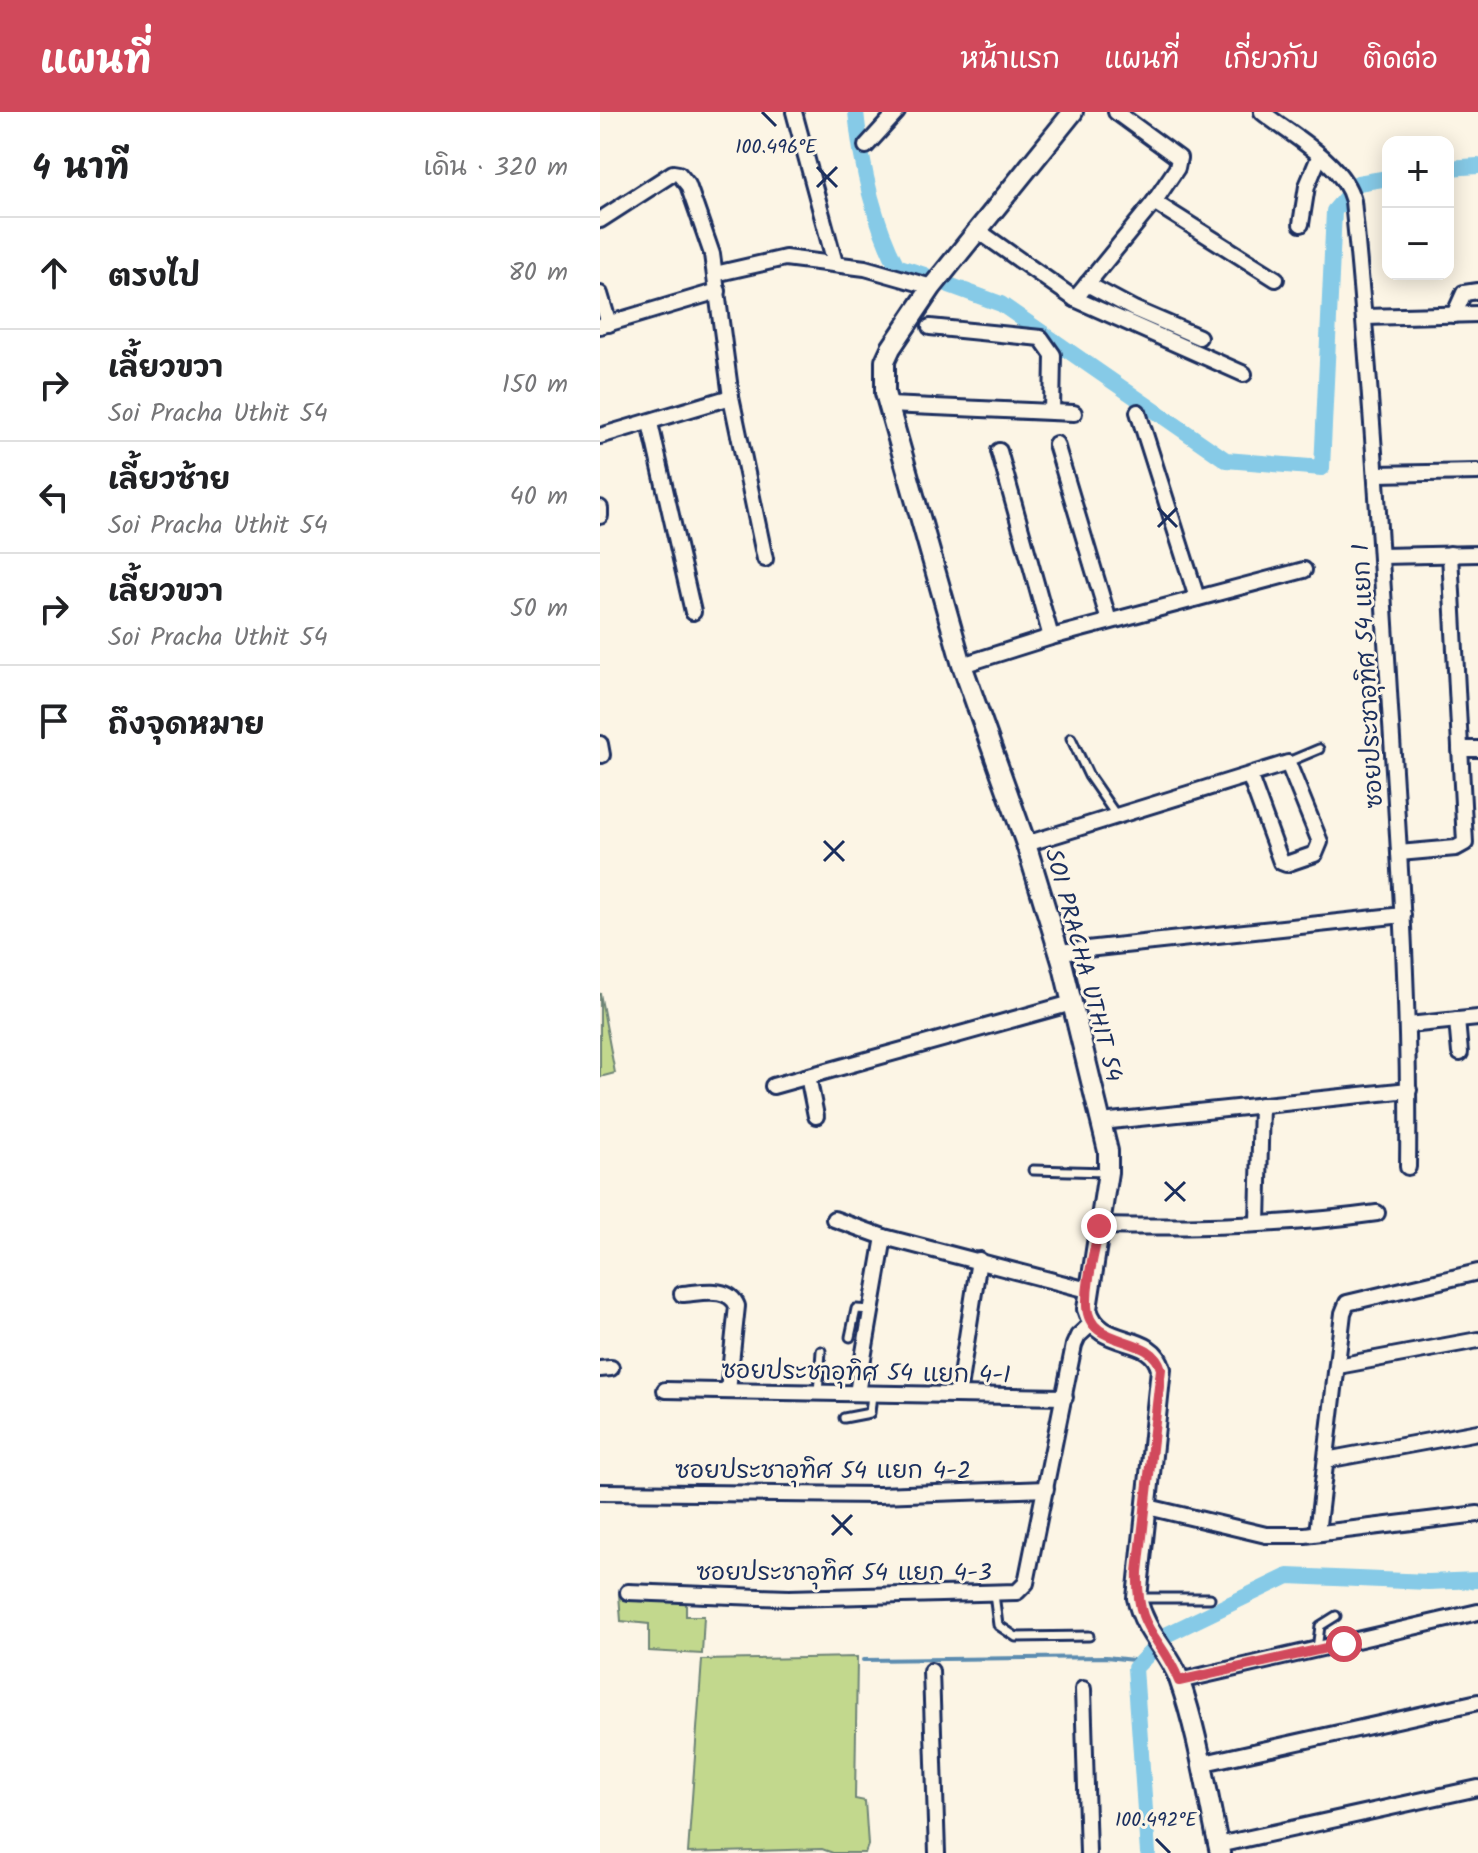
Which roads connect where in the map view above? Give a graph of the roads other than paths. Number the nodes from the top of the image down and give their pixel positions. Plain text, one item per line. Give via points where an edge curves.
1 (794, 112) edge
2 (897, 112) edge
3 (1073, 112) edge
4 (1116, 112) edge
5 (1262, 112) edge
6 (866, 146) dead end
7 (1319, 157) junction
8 (1154, 202) junction
9 (600, 220) edge
10 (1301, 224) dead end
11 (977, 230) junction
12 (835, 263) junction
13 (715, 274) junction
14 (1276, 279) dead end
15 (1087, 284) junction
16 (932, 287) junction
17 (718, 291) junction
18 (1478, 291) edge
19 (600, 294) edge
20 (1075, 299) junction
21 (1478, 314) edge
22 (1454, 315) junction
23 (1365, 317) junction
24 (604, 325) edge
25 (930, 327) dead end
26 (1199, 337) dead end
27 (1244, 374) dead end
28 (731, 397) junction
29 (888, 405) junction
30 (1052, 412) junction
31 (1138, 412) dead end
32 (1074, 413) dead end
33 (650, 423) junction
34 (600, 436) edge
35 (1056, 444) dead end
36 (999, 451) dead end
37 (1478, 472) edge
38 (1376, 474) junction
39 (600, 508) edge
40 (600, 516) edge
41 (1450, 554) junction
42 (1478, 554) edge
43 (1381, 556) junction
44 (765, 559) dead end
45 (1304, 570) dead end
46 (1197, 598) junction
47 (693, 612) dead end
48 (1109, 621) junction
49 (1051, 637) junction
50 (962, 665) junction
51 (1071, 738) dead end
52 (1319, 749) dead end
53 (1460, 749) junction
54 (1478, 749) edge
55 (1288, 763) junction
56 (1250, 777) junction
57 (1118, 817) junction
58 (1026, 844) junction
59 (1399, 853) junction
60 (1403, 915) junction
61 (1059, 952) junction
62 (1072, 1003) junction
63 (1478, 1018) edge
64 (1457, 1020) junction
65 (1408, 1025) junction
66 (1460, 1053) dead end
67 (808, 1076) junction
68 (773, 1086) dead end
69 (1409, 1090) junction
70 (1261, 1105) junction
71 (816, 1116) dead end
72 (1101, 1122) junction
73 (1408, 1167) dead end
74 (1033, 1170) dead end
75 (1108, 1172) junction
76 (1377, 1213) dead end
77 (834, 1219) dead end
78 (1258, 1222) junction
79 (1099, 1226) junction
80 (884, 1237) junction
81 (979, 1260) junction
82 (1478, 1272) edge
83 (1088, 1290) junction
84 (682, 1294) dead end
85 (872, 1310) junction
86 (1091, 1324) junction
87 (850, 1337) dead end
88 (1478, 1340) edge
89 (821, 1351) dead end
90 (1338, 1366) junction
91 (665, 1390) dead end
92 (728, 1391) junction
93 (818, 1393) junction
94 (864, 1394) junction
95 (958, 1395) junction
96 (1065, 1397) junction
97 (844, 1418) dead end
98 (1478, 1432) edge
99 (1326, 1460) junction
100 (1046, 1489) junction
101 (600, 1492) edge
102 (1148, 1507) junction
103 (1478, 1514) edge
104 (1317, 1533) junction
105 (628, 1592) dead end
106 (994, 1594) junction
107 (1137, 1598) junction
108 (1210, 1598) dead end
109 (1478, 1612) edge
110 (1336, 1616) dead end
111 (1089, 1636) dead end
112 (1317, 1650) junction
113 (931, 1671) dead end
114 (1179, 1681) junction
115 (1083, 1689) dead end
116 (1478, 1702) edge
117 (1204, 1763) junction
118 (1478, 1788) edge
119 (1219, 1849) edge
120 (937, 1853) edge
121 (1088, 1853) edge

1 - 12 street
2 - 6 street
3 - 11 street, SOI PRACHA UTHIT 54
4 - 8 street via 1179,158
5 - 7 street
7 - 10 street via 1307,186
7 - 23 street, ซอยประชาอุทิศ 54 แยก 1 via 1348,184 1353,201
8 - 14 street
8 - 15 street
9 - 13 street via 679,174 688,185
11 - 16 street, SOI PRACHA UTHIT 54
11 - 20 street
12 - 13 street via 785,258
12 - 16 street
13 - 17 street
15 - 20 street
15 - 26 street
16 - 29 street, SOI PRACHA UTHIT 54 via 885,361
17 - 24 street
17 - 28 street
18 - 22 street via 1464,293
19 - 24 street
20 - 27 street
21 - 22 street
22 - 23 street
23 - 38 street, ซอยประชาอุทิศ 54 แยก 1
25 - 30 street via 1041,338 1053,355
28 - 33 street
28 - 44 street
29 - 30 street
29 - 50 street, SOI PRACHA UTHIT 54
30 - 32 street
31 - 46 street
33 - 34 street
33 - 47 street
35 - 48 street
36 - 49 street
37 - 38 street
38 - 43 street, ซอยประชาอุทิศ 54 แยก 1
39 - 40 street
41 - 42 street
41 - 43 street
41 - 53 street
43 - 59 street, ซอยประชาอุทิศ 54 แยก 1
45 - 46 street
46 - 48 street
48 - 49 street
49 - 50 street
50 - 58 street, SOI PRACHA UTHIT 54
51 - 57 lane
52 - 55 lane
53 - 54 street
53 - 59 street via 1462,847
55 - 56 street
55 - 56 street via 1320,842 1315,854 1286,864 1277,857
56 - 57 street
57 - 58 street
58 - 61 street, SOI PRACHA UTHIT 54
59 - 60 street, ซอยประชาอุทิศ 54 แยก 1
60 - 61 street
60 - 65 street, ซอยประชาอุทิศ 54 แยก 1
61 - 62 street, SOI PRACHA UTHIT 54
62 - 67 street
62 - 72 street, SOI PRACHA UTHIT 54
63 - 64 street
64 - 65 street
64 - 66 street
65 - 69 street, ซอยประชาอุทิศ 54 แยก 1
67 - 68 street
67 - 71 street
69 - 70 street
69 - 73 street, ซอยประชาอุทิศ 54 แยก 1
70 - 72 street
70 - 78 street
72 - 75 street, SOI PRACHA UTHIT 54
74 - 75 lane
75 - 79 street, SOI PRACHA UTHIT 54
76 - 78 street
77 - 80 street
78 - 79 street
79 - 83 street, SOI PRACHA UTHIT 54
80 - 81 street
80 - 85 street
81 - 83 street
81 - 95 street
82 - 90 street via 1347,1303
83 - 86 street, SOI PRACHA UTHIT 54
84 - 92 street via 725,1292 734,1298
85 - 87 lane via 852,1313
85 - 94 street
86 - 96 street, ซอยประชาอุทิศ 54 แยก 4-3 via 1074,1345
86 - 102 street via 1158,1357
88 - 90 street
89 - 93 lane
90 - 99 street
91 - 92 street, ซอยประชาอุทิศ 54 แยก 4-1
92 - 93 street, ซอยประชาอุทิศ 54 แยก 4-1
93 - 94 street, ซอยประชาอุทิศ 54 แยก 4-1
94 - 95 street, ซอยประชาอุทิศ 54 แยก 4-1
94 - 97 lane via 870,1413
95 - 96 street, ซอยประชาอุทิศ 54 แยก 4-1
96 - 100 street, ซอยประชาอุทิศ 54 แยก 4-3
98 - 99 street
99 - 104 street
100 - 101 street, ซอยประชาอุทิศ 54 แยก 4-2 via 879,1495
100 - 106 street, ซอยประชาอุทิศ 54 แยก 4-3 via 1026,1583 1017,1592
102 - 104 street via 1266,1535
102 - 107 street
103 - 104 street
105 - 106 street, ซอยประชาอุทิศ 54 แยก 4-3 via 789,1598
106 - 111 lane via 998,1625 1016,1637
107 - 108 lane
107 - 114 street via 1149,1633
109 - 112 street
110 - 112 lane via 1320,1626
112 - 114 street
113 - 120 street
114 - 117 street
115 - 121 street
116 - 117 street
117 - 119 street
118 - 119 street

